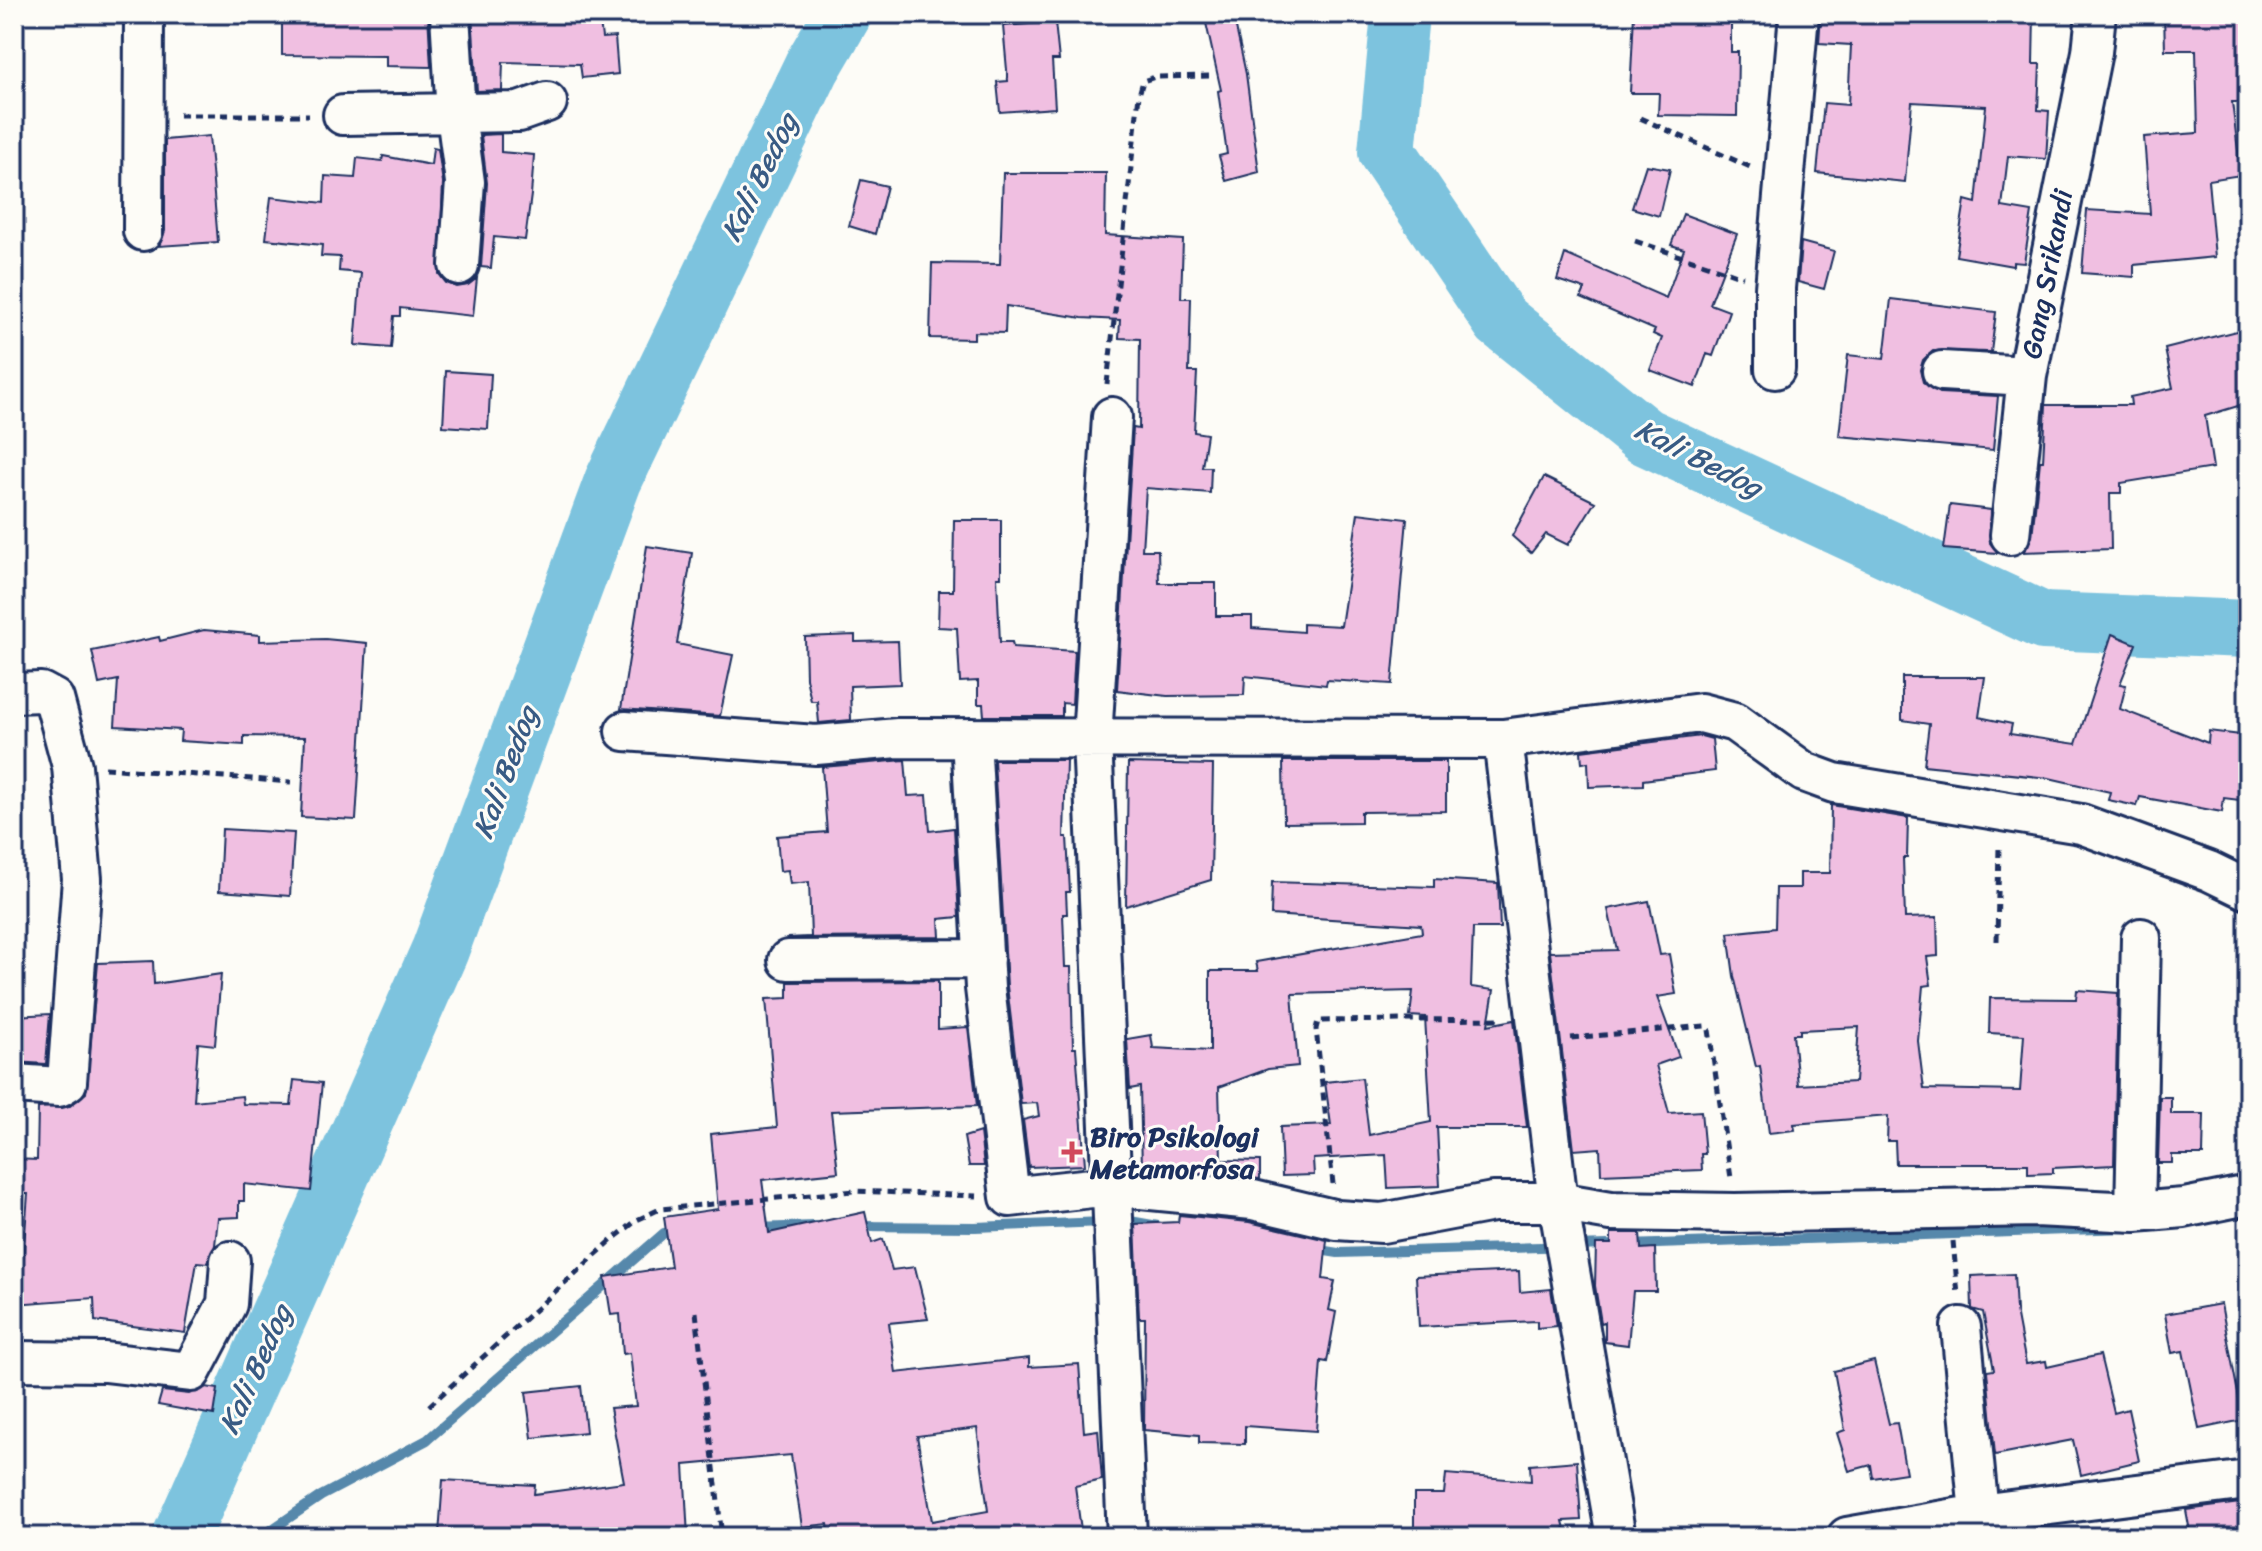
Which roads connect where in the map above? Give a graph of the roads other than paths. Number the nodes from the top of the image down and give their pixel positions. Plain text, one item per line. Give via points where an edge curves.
1 (144, 14) edge
2 (450, 14) edge
3 (1799, 14) edge
4 (2096, 14) edge
5 (547, 102) dead end
6 (343, 115) road end
7 (456, 115) junction
8 (143, 231) dead end
9 (459, 265) dead end
10 (1775, 369) dead end
11 (1942, 371) dead end
12 (2027, 376) junction
13 (1112, 417) road end
14 (2010, 535) dead end
15 (14, 693) edge
16 (625, 731) dead end
17 (971, 738) junction
18 (1092, 739) junction
19 (1503, 739) junction
20 (2248, 890) edge
21 (2141, 938) dead end
22 (984, 959) junction
23 (788, 960) dead end
24 (14, 1084) edge
25 (2248, 1195) edge
26 (1110, 1201) junction
27 (2135, 1212) junction
28 (1561, 1219) junction
29 (230, 1261) dead end
30 (1961, 1327) road end
31 (14, 1361) edge
32 (2248, 1480) edge
33 (1979, 1514) junction
34 (1127, 1537) edge
35 (1616, 1537) edge
36 (1847, 1537) edge

1 - 8 street
2 - 7 street
3 - 10 street via 1775,288
4 - 12 street, Gang Srikandi
5 - 7 street via 519,112
6 - 7 street
7 - 9 street via 465,182
11 - 12 street
12 - 14 street, Gang Srikandi
13 - 18 street
15 - 24 street via 52,696 72,766 82,879 67,1082 59,1087
16 - 17 street via 816,745
17 - 18 street
17 - 22 street
18 - 19 street
18 - 26 street
19 - 20 street via 1701,713 1735,722 1804,772 1834,783 2081,824
19 - 28 street
21 - 27 street
22 - 23 street
22 - 26 street via 1010,1197
25 - 27 street
26 - 28 street via 1253,1200 1337,1220 1382,1223 1493,1202
26 - 34 street
27 - 28 street via 2036,1207 1611,1211
28 - 35 street
29 - 31 street via 227,1304 191,1372 105,1362
30 - 33 street
32 - 33 street
33 - 36 street

